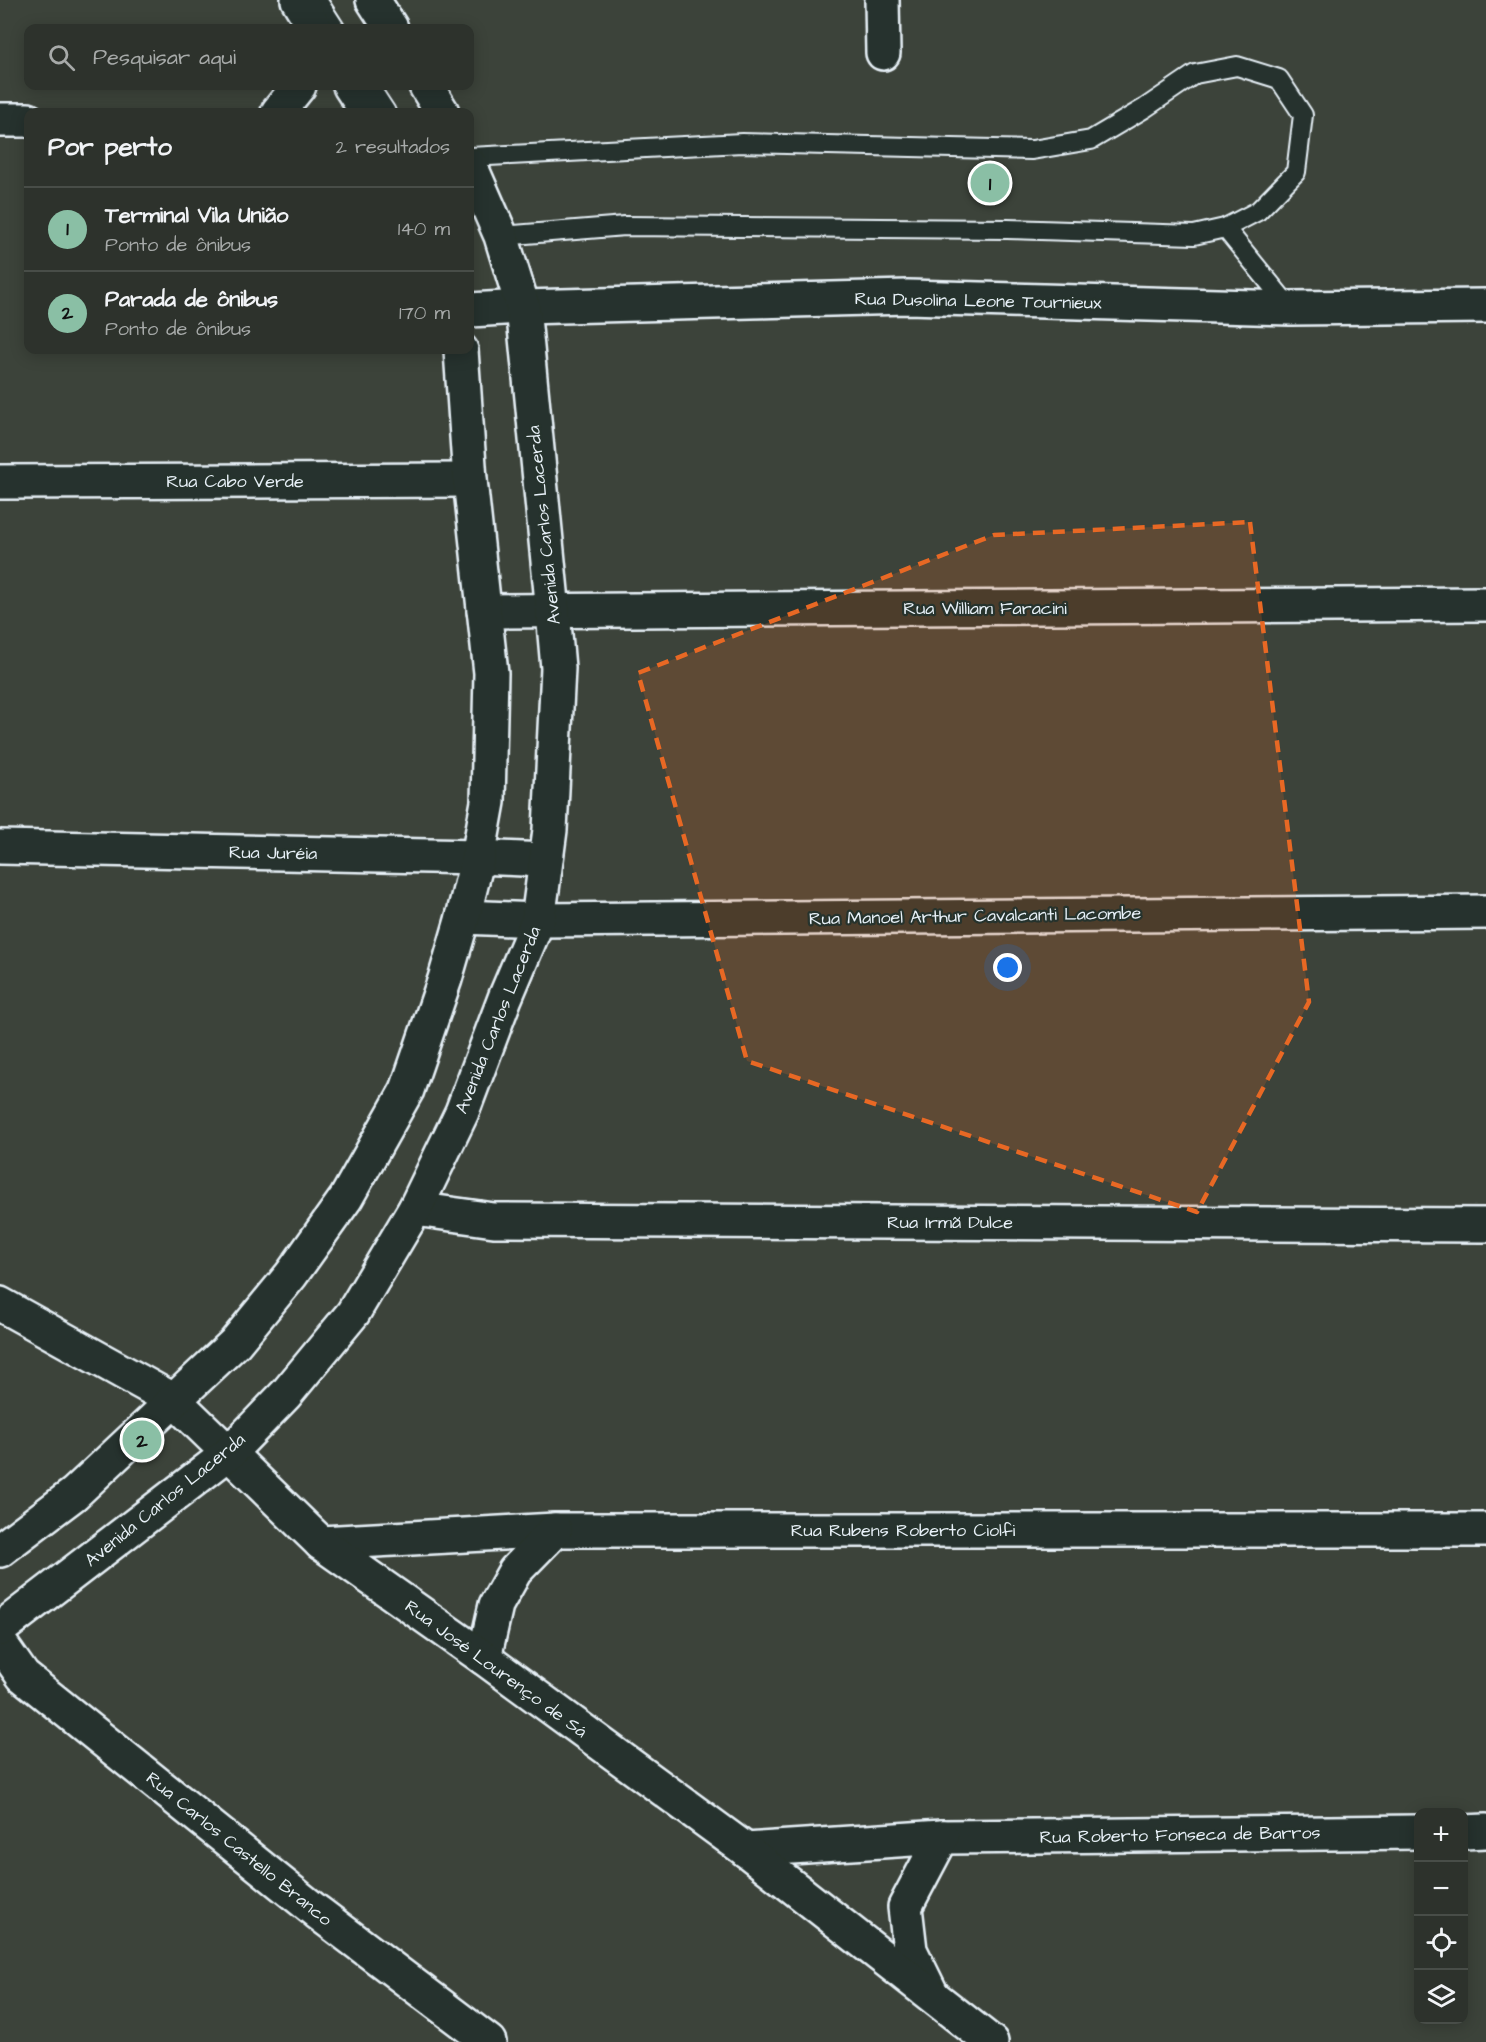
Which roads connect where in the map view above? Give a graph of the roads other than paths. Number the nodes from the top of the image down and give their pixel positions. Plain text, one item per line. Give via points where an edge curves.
1 (298, 0) edge
2 (317, 0) edge
3 (373, 0) edge
4 (882, 0) edge
5 (313, 24) edge
6 (332, 24) edge
7 (388, 24) edge
8 (884, 53) dead end
9 (296, 90) edge
10 (353, 90) edge
11 (372, 90) edge
12 (428, 90) edge
13 (281, 108) edge
14 (364, 108) edge
15 (383, 108) edge
16 (440, 108) edge
17 (0, 120) edge
18 (24, 120) edge
19 (474, 157) edge
20 (474, 174) edge
21 (1225, 228) junction
22 (501, 236) junction
23 (1486, 306) edge
24 (523, 307) junction
25 (1290, 308) junction
26 (474, 310) edge
27 (461, 354) edge
28 (470, 480) junction
29 (0, 482) edge
30 (1486, 604) edge
31 (484, 611) junction
32 (553, 612) junction
33 (0, 847) edge
34 (478, 857) junction
35 (545, 860) junction
36 (1486, 912) edge
37 (463, 917) junction
38 (538, 920) junction
39 (416, 1209) junction
40 (1486, 1225) edge
41 (0, 1304) edge
42 (175, 1401) junction
43 (229, 1453) junction
44 (555, 1530) junction
45 (1486, 1530) edge
46 (321, 1543) junction
47 (0, 1550) edge
48 (0, 1629) edge
49 (0, 1643) edge
50 (484, 1659) junction
51 (1414, 1832) edge
52 (1468, 1832) edge
53 (1486, 1832) edge
54 (942, 1837) junction
55 (746, 1850) junction
56 (932, 1995) junction
57 (489, 2042) edge
58 (991, 2042) edge

1 - 5 street
2 - 6 lane
3 - 7 street
4 - 8 street
9 - 13 street
10 - 14 street
11 - 15 lane
12 - 16 street
17 - 18 street
19 - 21 lane via 742,143 1032,150 1091,140 1195,74 1236,66 1279,79 1303,115 1296,172 1258,211
20 - 22 street, Avenida Carlos Lacerda
21 - 22 lane via 1194,235 1007,229 626,226
21 - 25 lane
22 - 24 street, Avenida Carlos Lacerda
23 - 25 street, Rua Dusolina Leone Tournieux
24 - 25 street, Rua Dusolina Leone Tournieux via 908,297
24 - 26 street, Rua Dusolina Leone Tournieux
24 - 32 street, Avenida Carlos Lacerda
27 - 28 street
28 - 29 street, Rua Cabo Verde
28 - 31 street
30 - 32 street, Rua William Faracini
31 - 32 street, Rua William Faracini
31 - 34 street via 491,673 488,802
32 - 35 street, Avenida Carlos Lacerda via 558,668
33 - 34 street, Rua Juréia
34 - 35 street, Rua Juréia
34 - 37 street
35 - 38 street, Avenida Carlos Lacerda
36 - 38 street, Rua Manoel Arthur Cavalcanti Lacombe
37 - 38 street, Rua Manoel Arthur Cavalcanti Lacombe
37 - 42 street via 407,1090 346,1198 291,1275 235,1343
38 - 39 street, Avenida Carlos Lacerda via 462,1112
39 - 40 street, Rua Irmã Dulce via 494,1220
39 - 43 street, Avenida Carlos Lacerda via 354,1313 286,1394
41 - 42 street, Rua José Lourenço de Sá
42 - 43 street, Rua José Lourenço de Sá
42 - 47 street via 74,1494
43 - 46 street, Rua José Lourenço de Sá
43 - 48 street, Avenida Carlos Lacerda
44 - 45 street, Rua Rubens Roberto Ciolfi
44 - 46 street, Rua Rubens Roberto Ciolfi
44 - 50 street via 510,1579 496,1605
46 - 50 street, Rua José Lourenço de Sá
49 - 57 street, Rua Carlos Castello Branco via 23,1676 317,1912
50 - 55 street, Rua José Lourenço de Sá
51 - 54 street, Rua Roberto Fonseca de Barros
52 - 53 street
54 - 55 street, Rua Roberto Fonseca de Barros
54 - 56 street via 905,1907 910,1950
55 - 56 street, Rua José Lourenço de Sá
56 - 58 street, Rua José Lourenço de Sá

